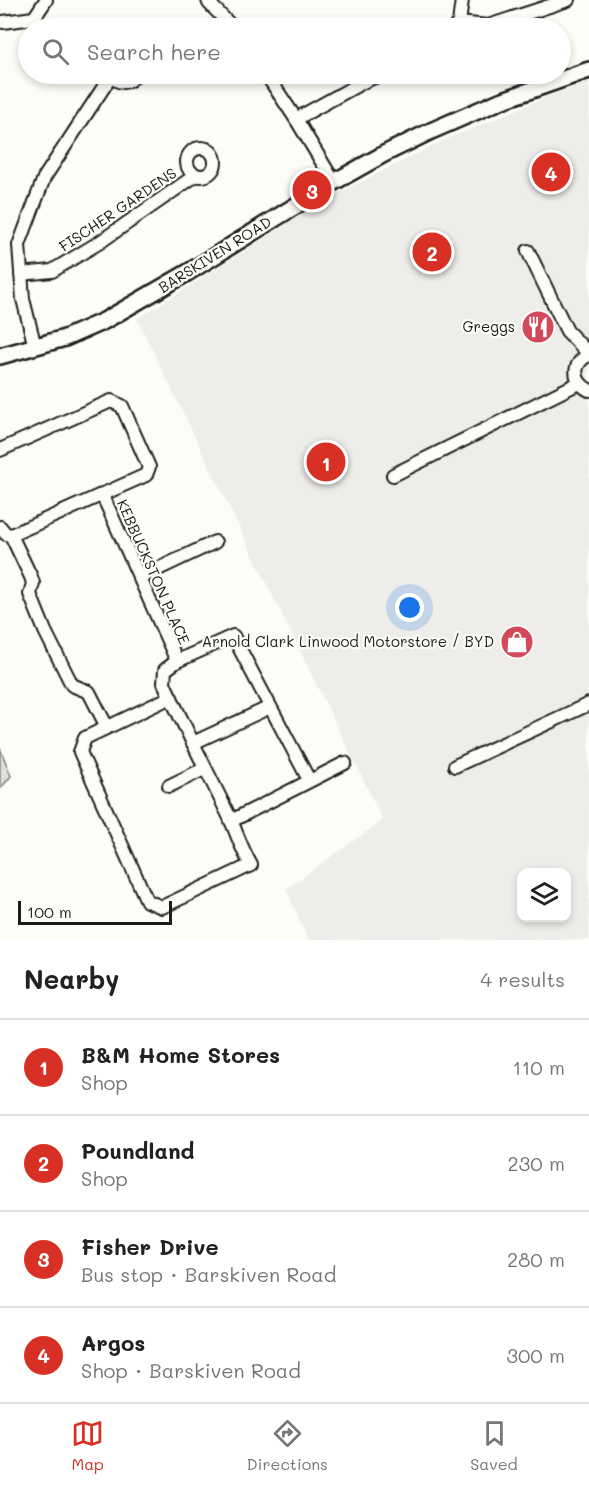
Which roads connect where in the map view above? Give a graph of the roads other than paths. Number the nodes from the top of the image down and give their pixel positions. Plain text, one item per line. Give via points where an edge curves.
1 (46, 0) edge
2 (208, 0) edge
3 (462, 0) edge
4 (568, 0) edge
5 (548, 3) edge
6 (34, 18) edge
7 (223, 18) edge
8 (459, 18) edge
9 (509, 18) edge
10 (18, 20) edge
11 (1, 23) edge
12 (589, 70) edge
13 (571, 76) edge
14 (104, 84) edge
15 (273, 84) edge
16 (359, 84) edge
17 (549, 84) edge
18 (296, 120) junction
19 (196, 176) dead end
20 (334, 182) junction
21 (528, 251) dead end
22 (21, 274) junction
23 (35, 347) junction
24 (589, 355) edge
25 (0, 357) edge
26 (584, 387) edge
27 (0, 450) edge
28 (393, 476) dead end
29 (102, 494) junction
30 (0, 527) edge
31 (11, 535) junction
32 (215, 542) dead end
33 (139, 578) junction
34 (177, 661) junction
35 (171, 697) junction
36 (589, 704) edge
37 (270, 707) junction
38 (107, 727) junction
39 (193, 744) junction
40 (345, 763) dead end
41 (455, 766) dead end
42 (204, 769) junction
43 (309, 780) junction
44 (169, 786) dead end
45 (231, 820) junction

1 - 6 street
2 - 7 street
3 - 8 street
4 - 5 street
5 - 9 street
10 - 11 street
12 - 13 street, BARSKIVEN ROAD
14 - 22 street via 44,178 19,245
15 - 18 street
16 - 18 street
17 - 20 street, BARSKIVEN ROAD via 431,131
18 - 20 street
19 - 22 street, FISCHER GARDENS via 52,271
20 - 23 street, BARSKIVEN ROAD via 104,321
21 - 24 street via 567,331
22 - 23 street
23 - 25 street, BARSKIVEN ROAD
24 - 26 street via 577,366 576,373
26 - 28 street
27 - 29 street via 111,400 122,406 148,467 146,475
29 - 31 street
29 - 33 street, KEBBUCKSTON PLACE
30 - 31 street
31 - 38 street via 31,577 30,594 51,643 72,685 88,692
32 - 33 street
33 - 34 street, KEBBUCKSTON PLACE
34 - 35 street via 165,670 164,683
34 - 37 street via 233,636
35 - 38 street
35 - 39 street
36 - 41 street
37 - 39 street
37 - 43 street
38 - 45 street via 85,738 80,752 147,901 162,906 251,866
39 - 42 street
40 - 43 street
42 - 44 street
42 - 45 street
43 - 45 street

